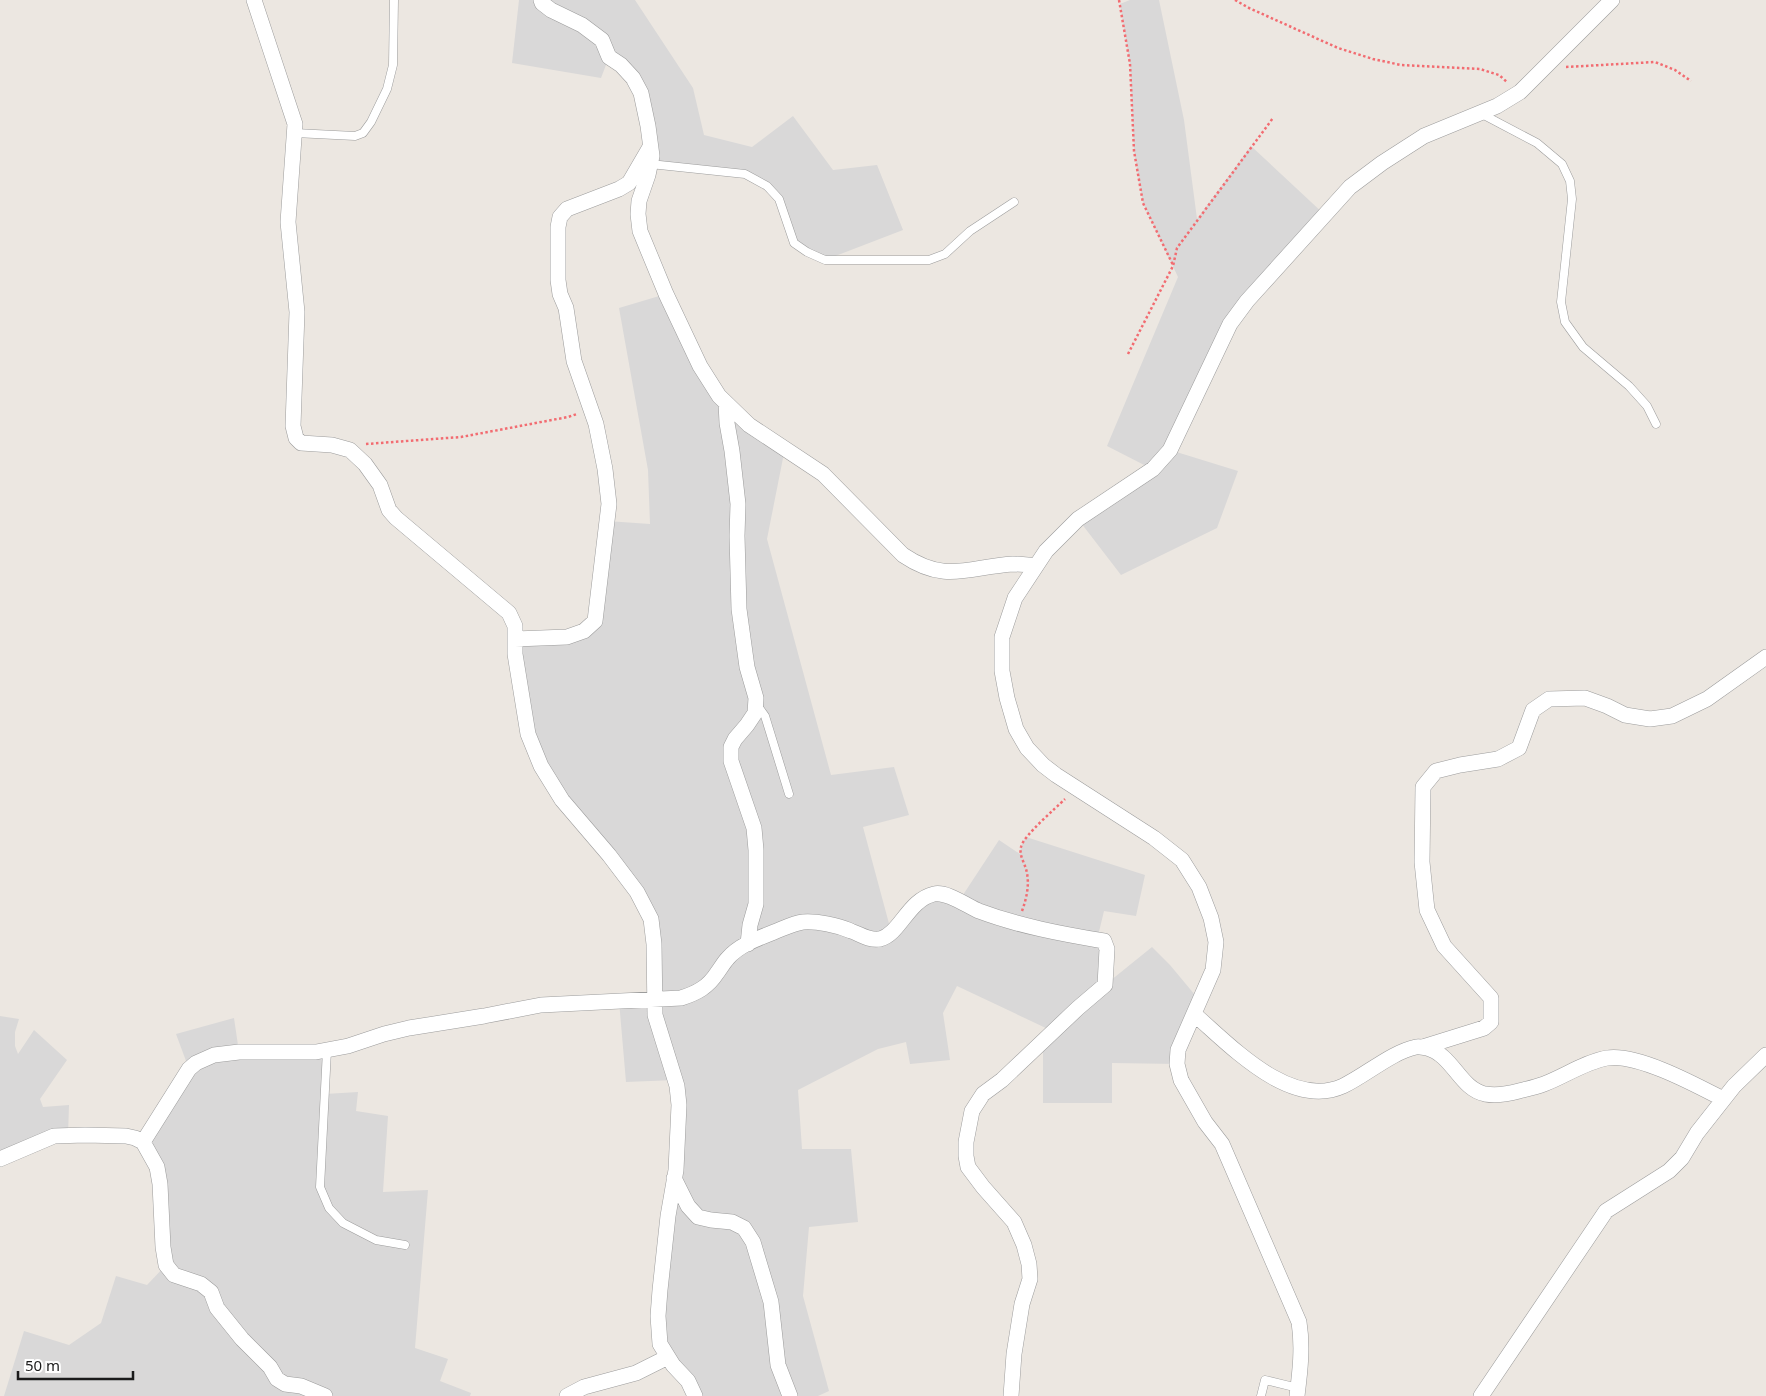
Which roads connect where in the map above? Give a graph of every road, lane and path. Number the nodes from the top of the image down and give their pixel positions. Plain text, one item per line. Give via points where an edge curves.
1 (254, 0) edge
2 (394, 0) edge
3 (541, 0) edge
4 (1119, 0) edge
5 (1235, 0) edge
6 (1612, 0) edge
7 (1545, 68) junction
8 (1691, 81) dead end
9 (1520, 92) junction
10 (1480, 113) junction
11 (1273, 118) dead end
12 (294, 133) junction
13 (650, 146) junction
14 (650, 164) junction
15 (1014, 202) dead end
16 (1173, 266) junction
17 (1128, 354) dead end
18 (726, 403) junction
19 (591, 408) junction
20 (1656, 424) dead end
21 (362, 444) dead end
22 (1036, 566) junction
23 (514, 639) junction
24 (1766, 657) edge
25 (756, 704) junction
26 (1077, 788) junction
27 (789, 794) dead end
28 (1018, 923) junction
29 (748, 944) junction
30 (655, 1000) junction
31 (1194, 1014) junction
32 (1423, 1047) junction
33 (327, 1050) junction
34 (1766, 1055) edge
35 (1723, 1100) junction
36 (143, 1142) junction
37 (0, 1159) edge
38 (674, 1178) junction
39 (405, 1245) dead end
40 (668, 1356) junction
41 (1297, 1392) edge
42 (325, 1396) edge
43 (567, 1396) edge
44 (695, 1396) edge
45 (790, 1396) edge
46 (1010, 1396) edge
47 (1261, 1396) edge
48 (1481, 1396) edge

1 - 12 street via 294,124
2 - 12 lane via 392,65 387,89 363,133 355,136
3 - 13 street via 551,10 582,25 602,40 609,57 633,78 641,93
4 - 16 path via 1130,64 1134,151 1143,203
5 - 9 path via 1338,48 1400,65 1480,69 1498,75
6 - 7 street
7 - 8 path via 1655,62
7 - 9 street
9 - 10 street
10 - 20 lane via 1537,143 1562,164 1570,181 1572,199 1561,302 1565,322 1583,347 1630,386 1647,406
10 - 22 street via 1424,136 1350,187 1246,301 1230,324 1170,450 1153,469 1078,519 1046,551
11 - 16 path via 1185,236 1177,248
12 - 23 street via 288,222 298,312 293,404 296,438 301,443 350,450 380,485 389,510 396,518 509,613
13 - 14 street
13 - 19 street via 628,183 567,210 560,217 559,287 566,308 574,361
14 - 15 lane via 745,174 767,186 779,199 794,243 824,260 929,260 945,254 970,231
14 - 18 street via 638,214 640,231 700,366 718,396
16 - 17 path
18 - 22 street via 749,425 823,474 903,555 918,565 960,572 1014,564
18 - 25 street via 738,504 739,608
19 - 21 path via 568,417 461,438
19 - 23 street via 605,468 609,504 595,621 584,631 567,637
22 - 26 street via 1015,598 1002,637 1005,689 1016,729 1027,748
23 - 30 street via 528,734 541,766 562,800 637,892 651,919
24 - 32 street via 1707,699 1672,716 1650,719 1625,715 1585,698 1549,699 1533,710 1519,748 1498,760 1460,764 1436,771 1423,787 1422,862 1427,910 1444,946 1491,998 1492,1022 1484,1028
25 - 27 lane via 765,716
25 - 29 street via 755,713 731,747 731,761 754,828 756,850 756,904
26 - 28 path via 1026,837 1021,846 1029,882
26 - 31 street via 1182,860 1199,887 1216,942 1213,970
28 - 29 street via 996,918 937,893 926,896 880,939 824,924 802,922
28 - 46 street via 1104,941 1107,948 1105,985 983,1094 972,1111 966,1142 968,1168 1014,1222 1029,1264 1030,1279 1022,1304
29 - 30 street via 728,957 711,982 698,993
30 - 33 street via 541,1004 408,1028
30 - 38 street via 661,1037 677,1086 679,1105
31 - 32 street via 1273,1079 1306,1090 1342,1086 1401,1053
31 - 41 street via 1178,1050 1181,1080 1222,1144 1299,1322
32 - 35 street via 1437,1051 1472,1089 1485,1094 1504,1095 1544,1084 1608,1058 1631,1058 1686,1080
33 - 36 street via 239,1052 214,1055 196,1063
33 - 39 lane via 320,1187 330,1208 343,1223 376,1240
34 - 35 street
35 - 48 street via 1669,1171 1606,1211
36 - 37 street via 126,1136 54,1136
36 - 42 street via 157,1168 160,1184 166,1265 174,1275 201,1284 211,1292 217,1308 277,1379
38 - 40 street via 658,1316 660,1344
38 - 45 street via 688,1206 698,1217 732,1222 744,1228 753,1242 771,1302 778,1366
40 - 43 street via 636,1373 584,1387
40 - 44 street via 688,1381
41 - 47 lane via 1265,1380

